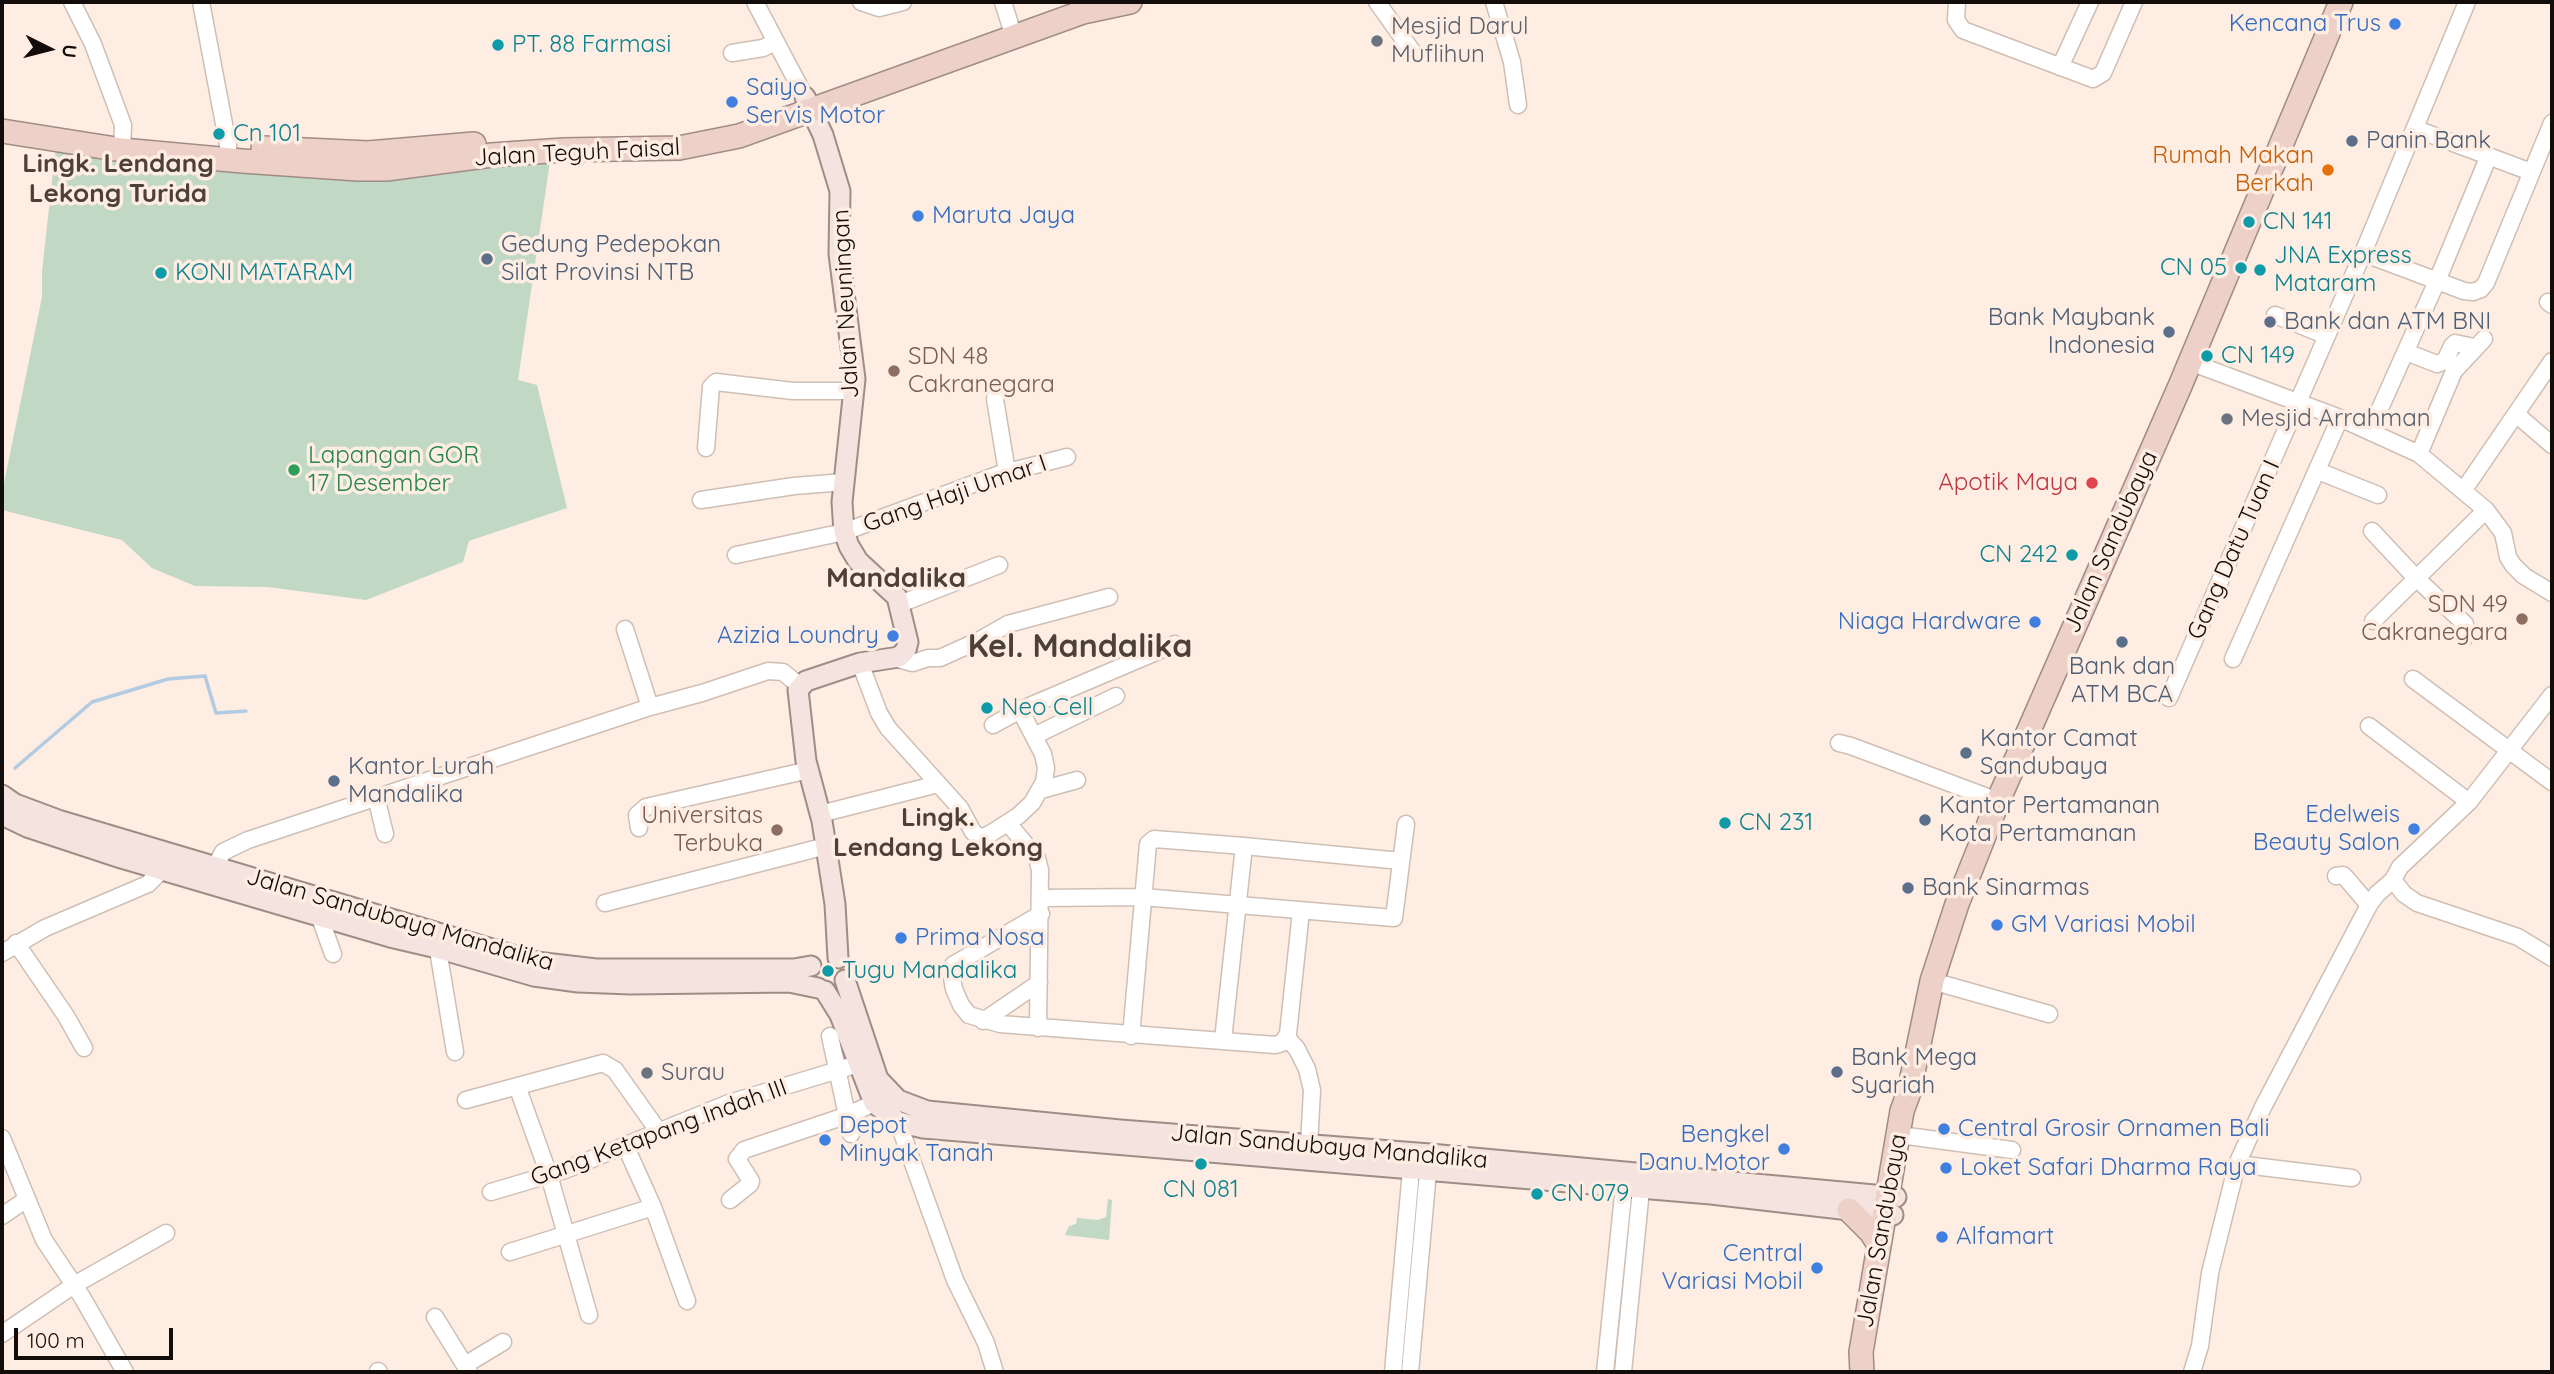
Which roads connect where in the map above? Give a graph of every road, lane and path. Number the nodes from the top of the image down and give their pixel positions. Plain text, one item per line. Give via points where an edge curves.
1 (73, 2) edge
2 (201, 2) edge
3 (755, 2) edge
4 (861, 2) edge
5 (904, 2) edge
6 (1003, 2) edge
7 (1077, 2) edge
8 (1130, 2) edge
9 (1377, 2) edge
10 (1494, 2) edge
11 (1956, 2) edge
12 (2090, 2) edge
13 (2134, 2) edge
14 (2342, 2) edge
15 (2468, 2) edge
16 (1012, 31) junction
17 (775, 42) junction
18 (1412, 51) dead end
19 (732, 53) dead end
20 (2060, 67) junction
21 (809, 104) junction
22 (1518, 105) dead end
23 (2, 114) edge
24 (2552, 123) edge
25 (2416, 129) junction
26 (2, 131) edge
27 (123, 143) junction
28 (228, 153) junction
29 (2488, 158) junction
30 (2530, 173) junction
31 (2364, 253) junction
32 (2437, 281) junction
33 (2275, 315) dead end
34 (2327, 336) junction
35 (2406, 352) junction
36 (2552, 361) edge
37 (2190, 362) junction
38 (855, 391) junction
39 (995, 400) dead end
40 (2298, 402) junction
41 (2516, 414) junction
42 (2340, 418) junction
43 (2370, 431) junction
44 (2552, 445) edge
45 (706, 448) dead end
46 (2419, 454) junction
47 (1068, 457) dead end
48 (2318, 471) junction
49 (1007, 472) junction
50 (844, 482) junction
51 (2463, 491) junction
52 (2378, 495) dead end
53 (702, 500) dead end
54 (2486, 510) junction
55 (2372, 531) dead end
56 (844, 532) junction
57 (736, 555) dead end
58 (999, 565) dead end
59 (2416, 578) junction
60 (2552, 593) edge
61 (1109, 597) dead end
62 (900, 604) junction
63 (2373, 621) dead end
64 (625, 629) dead end
65 (2465, 637) dead end
66 (1175, 644) dead end
67 (894, 658) junction
68 (2233, 659) dead end
69 (860, 663) junction
70 (2413, 679) dead end
71 (800, 686) junction
72 (2552, 695) edge
73 (1116, 696) dead end
74 (2169, 698) dead end
75 (650, 707) junction
76 (1020, 710) junction
77 (993, 725) dead end
78 (2369, 726) dead end
79 (1034, 736) junction
80 (1839, 743) dead end
81 (2510, 752) junction
82 (809, 770) junction
83 (1077, 780) dead end
84 (2552, 782) edge
85 (939, 784) junction
86 (1041, 790) junction
87 (2, 796) edge
88 (376, 797) junction
89 (1998, 801) junction
90 (2469, 802) junction
91 (820, 814) junction
92 (2, 815) edge
93 (1406, 824) dead end
94 (639, 828) dead end
95 (1012, 828) dead end
96 (385, 834) dead end
97 (826, 846) junction
98 (1243, 855) junction
99 (1401, 861) junction
100 (215, 867) junction
101 (162, 870) junction
102 (192, 870) junction
103 (2336, 876) dead end
104 (2393, 880) junction
105 (1143, 897) junction
106 (605, 903) dead end
107 (1238, 905) junction
108 (2369, 905) junction
109 (1041, 906) junction
110 (1301, 911) junction
111 (319, 915) junction
112 (436, 940) junction
113 (16, 943) junction
114 (2, 953) edge
115 (2545, 953) edge
116 (333, 954) dead end
117 (838, 958) junction
118 (811, 966) junction
119 (845, 980) junction
120 (1932, 981) junction
121 (1039, 982) junction
122 (821, 990) junction
123 (2049, 1014) dead end
124 (983, 1021) junction
125 (1038, 1028) junction
126 (830, 1036) dead end
127 (1131, 1036) junction
128 (1287, 1038) junction
129 (1223, 1040) junction
130 (84, 1048) dead end
131 (455, 1052) dead end
132 (858, 1064) junction
133 (833, 1072) junction
134 (517, 1086) junction
135 (1909, 1092) junction
136 (467, 1100) dead end
137 (874, 1103) junction
138 (841, 1117) junction
139 (898, 1122) junction
140 (989, 1125) junction
141 (659, 1132) junction
142 (851, 1134) dead end
143 (1907, 1136) junction
144 (2, 1138) edge
145 (1130, 1138) junction
146 (625, 1145) junction
147 (1309, 1145) junction
148 (2012, 1150) dead end
149 (1420, 1161) junction
150 (2237, 1164) junction
151 (549, 1175) junction
152 (2352, 1178) dead end
153 (1633, 1180) junction
154 (491, 1192) dead end
155 (27, 1199) junction
156 (730, 1200) dead end
157 (1890, 1206) junction
158 (653, 1207) junction
159 (1849, 1210) junction
160 (2, 1216) edge
161 (166, 1233) dead end
162 (567, 1235) junction
163 (1879, 1245) junction
164 (510, 1252) dead end
165 (74, 1285) junction
166 (687, 1301) dead end
167 (589, 1315) dead end
168 (435, 1317) dead end
169 (2, 1334) edge
170 (503, 1342) dead end
171 (467, 1369) edge
172 (125, 1372) edge
173 (995, 1372) edge
174 (1393, 1372) edge
175 (1410, 1372) edge
176 (1605, 1372) edge
177 (1623, 1372) edge
178 (1863, 1372) edge
179 (2192, 1372) edge

1 - 27 street via 123,125
2 - 28 street
3 - 17 street
4 - 5 street via 878,8
6 - 16 street
7 - 16 highway, Jalan Teguh Faisal
8 - 16 highway, Jalan Teguh Faisal
9 - 18 street
10 - 22 street via 1512,62
11 - 20 street via 1956,20 1963,30
12 - 20 street
13 - 20 street via 2100,76 2090,79
14 - 37 highway, Jalan Sandubaya
15 - 25 street, Gang Datu Tuan I
16 - 21 highway, Jalan Teguh Faisal
17 - 19 street
17 - 21 street
21 - 28 highway, Jalan Teguh Faisal via 739,136 679,148 515,153 386,169
21 - 38 main road, Jalan Neuningan via 840,191 838,242
23 - 27 highway, Jalan Teguh Faisal
24 - 30 street
25 - 29 street
25 - 31 street, Gang Datu Tuan I
26 - 27 highway, Jalan Teguh Faisal
27 - 28 highway, Jalan Teguh Faisal
29 - 30 street
29 - 32 street
30 - 32 street via 2481,289 2464,291
31 - 32 street
31 - 34 street, Gang Datu Tuan I
32 - 35 street
33 - 34 street
34 - 40 street, Gang Datu Tuan I
35 - 43 street
35 - 46 street via 2437,364 2455,344 2479,343 2454,371
36 - 41 street
37 - 40 street
37 - 89 highway, Jalan Sandubaya
38 - 45 street via 793,391 716,382 711,387
38 - 50 main road, Jalan Neuningan
39 - 49 street
40 - 42 street
40 - 74 street, Gang Datu Tuan I
41 - 44 street
41 - 51 street
42 - 43 street
42 - 48 street
43 - 46 street
46 - 51 street
47 - 49 street, Gang Haji Umar I
48 - 52 street
48 - 68 street
49 - 56 street, Gang Haji Umar I
50 - 53 street
50 - 56 main road, Jalan Neuningan
51 - 54 street
54 - 59 street
54 - 60 street via 2503,533 2513,565
55 - 59 street
56 - 57 street, Gang Haji Umar I
56 - 62 main road, Jalan Neuningan via 858,561
58 - 62 street
59 - 63 street
59 - 65 street via 2465,624
61 - 67 street via 1009,624 939,658 913,663
62 - 67 main road via 907,646
64 - 75 street
66 - 76 street
67 - 69 main road
69 - 71 main road
69 - 85 street via 883,721
70 - 81 street
71 - 75 street via 783,672 768,671
71 - 82 main road
72 - 81 street
73 - 79 street
75 - 88 street
76 - 77 street
76 - 79 street
78 - 90 street
79 - 86 street via 1045,761
80 - 89 street
81 - 84 street
81 - 90 street
82 - 91 main road
82 - 94 street via 646,807 637,815
83 - 86 street
85 - 86 street via 964,813 973,832 984,837 1018,816
85 - 91 street
87 - 102 main road, Jalan Sandubaya Mandalika via 33,812
88 - 96 street
88 - 100 street via 240,844 223,852
89 - 120 highway, Jalan Sandubaya
90 - 104 street via 2400,867
91 - 97 main road
92 - 101 main road
93 - 99 street
95 - 109 street via 1037,858
97 - 106 street
97 - 117 main road
98 - 99 street
98 - 105 street via 1152,839 1146,850
98 - 107 street
99 - 110 street via 1394,918
100 - 102 main road, Jalan Sandubaya Mandalika
100 - 112 main road, Jalan Sandubaya Mandalika
101 - 102 main road
101 - 113 street via 148,884
102 - 111 main road
103 - 108 street via 2343,875
104 - 108 street
104 - 115 street via 2417,903 2518,937
105 - 107 street
105 - 109 street
105 - 127 street
107 - 110 street
107 - 129 street
108 - 150 street
109 - 121 street
109 - 124 street via 953,965 952,981 961,1005
110 - 128 street
111 - 112 main road via 390,937
111 - 116 street
112 - 118 main road, Jalan Sandubaya Mandalika via 571,968
112 - 122 main road via 534,976 578,982 789,982
112 - 131 street
113 - 114 street
113 - 130 street
117 - 118 main road via 823,955
117 - 119 main road via 844,964
118 - 122 main road via 812,982
119 - 122 main road via 840,986
119 - 140 main road, Jalan Sandubaya Mandalika via 874,1070 891,1095 906,1105
120 - 123 street
120 - 135 highway, Jalan Sandubaya
121 - 124 street
121 - 125 street
122 - 132 main road via 840,1015
124 - 125 street
125 - 127 street
126 - 133 street
127 - 129 street
128 - 129 street via 1275,1045
128 - 147 street via 1307,1069 1312,1090
132 - 133 street, Gang Ketapang Indah III
132 - 137 main road
133 - 138 street
133 - 141 street, Gang Ketapang Indah III via 729,1103
134 - 136 street
134 - 141 street via 607,1064
134 - 151 street
135 - 143 highway, Jalan Sandubaya
135 - 157 highway, Jalan Sandubaya via 1902,1111
137 - 138 street
137 - 139 main road
138 - 142 street
138 - 156 street via 738,1154 751,1181
139 - 140 main road via 923,1128
139 - 173 street via 955,1280
140 - 145 main road, Jalan Sandubaya Mandalika
141 - 146 street, Gang Ketapang Indah III
143 - 148 street
143 - 157 highway, Jalan Sandubaya
144 - 155 street
145 - 147 main road, Jalan Sandubaya Mandalika
145 - 149 main road
146 - 151 street, Gang Ketapang Indah III
146 - 158 street
147 - 149 main road, Jalan Sandubaya Mandalika
149 - 153 main road, Jalan Sandubaya Mandalika
149 - 174 street
149 - 175 street
150 - 152 street
150 - 179 street
151 - 154 street, Gang Ketapang Indah III
151 - 162 street
153 - 157 main road, Jalan Sandubaya Mandalika
153 - 159 main road
153 - 176 street
153 - 177 street
155 - 160 street
155 - 165 street via 44,1240
157 - 159 main road
157 - 163 highway, Jalan Sandubaya
157 - 178 highway, Jalan Sandubaya via 1870,1353
158 - 162 street
158 - 166 street
159 - 163 highway
161 - 165 street
162 - 164 street
162 - 167 street
163 - 178 highway, Jalan Sandubaya via 1861,1352
165 - 169 street
165 - 172 street
168 - 171 street
170 - 171 street

